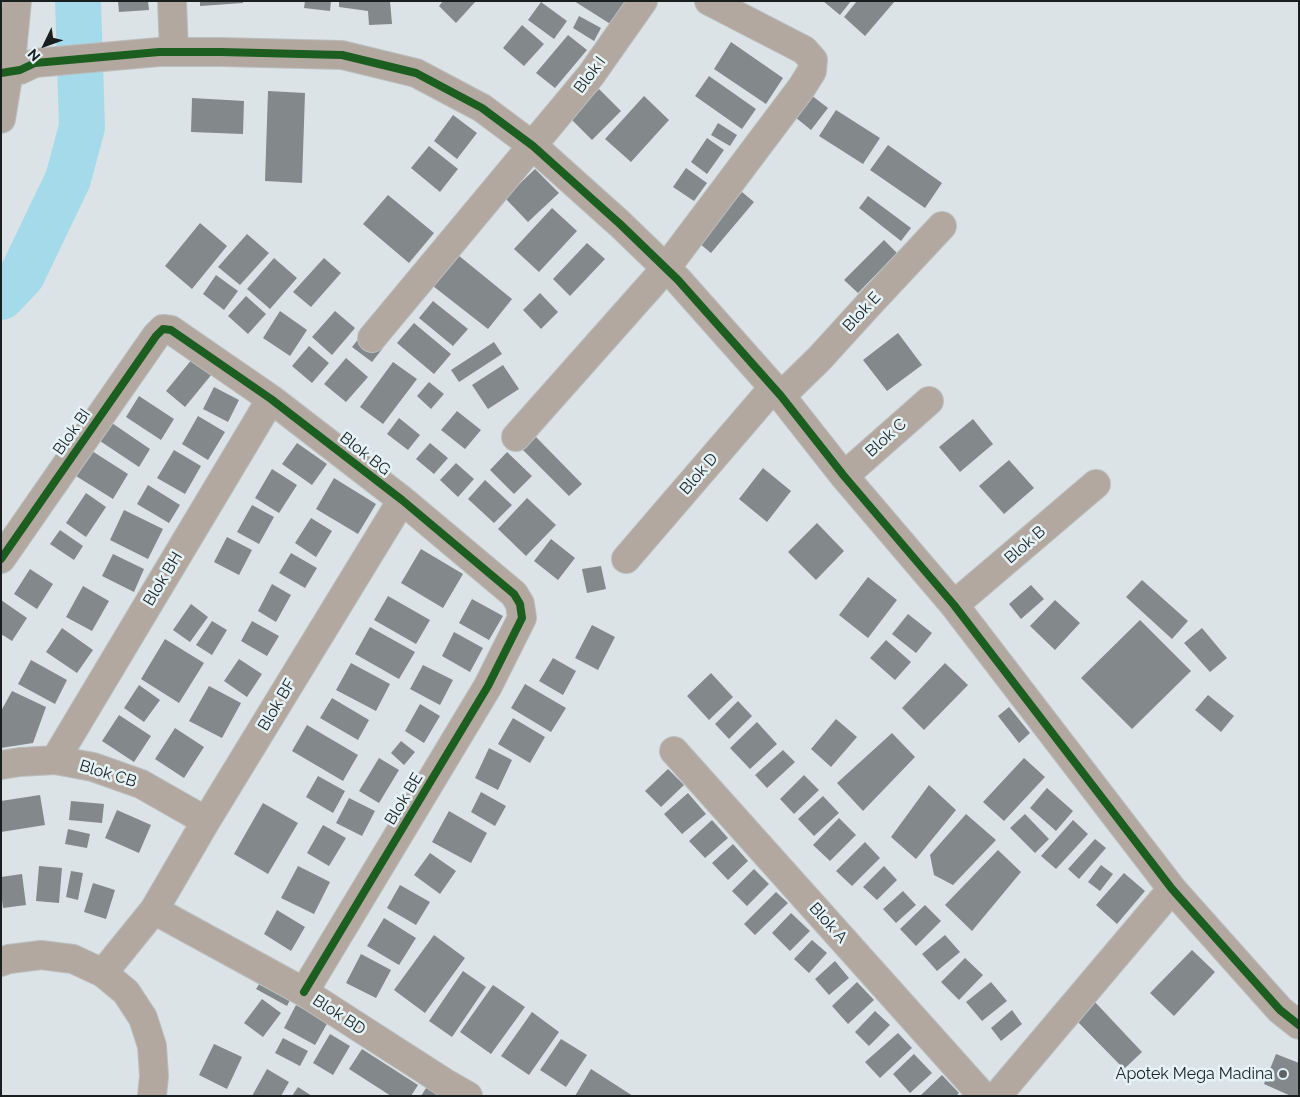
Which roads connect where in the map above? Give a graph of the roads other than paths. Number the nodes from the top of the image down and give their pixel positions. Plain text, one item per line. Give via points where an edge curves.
1 (17, 1) edge
2 (172, 1) edge
3 (643, 1) edge
4 (709, 1) edge
5 (166, 52) junction
6 (17, 62) edge
7 (1, 119) edge
8 (533, 146) junction
9 (942, 226) dead end
10 (666, 268) junction
11 (170, 330) joint
12 (372, 338) dead end
13 (777, 392) junction
14 (272, 399) junction
15 (929, 401) dead end
16 (516, 437) dead end
17 (844, 476) junction
18 (1096, 484) dead end
19 (402, 500) junction
20 (1, 559) edge
21 (626, 559) dead end
22 (954, 605) junction
23 (522, 618) joint
24 (674, 751) dead end
25 (55, 760) junction
26 (1, 765) edge
27 (206, 821) junction
28 (1172, 889) junction
29 (154, 910) junction
30 (1, 962) edge
31 (103, 973) junction
32 (304, 992) junction
33 (1299, 1025) edge
34 (152, 1096) edge
35 (468, 1096) edge
36 (983, 1096) edge
37 (997, 1096) edge

1 - 6 street
2 - 5 street
3 - 8 street, Blok I via 592,75
4 - 10 street via 804,50 813,60 812,71
5 - 6 street
5 - 8 street via 342,55 416,73 482,108
6 - 7 street
8 - 10 street
8 - 12 street, Blok I
9 - 13 street, Blok E via 820,359
10 - 13 street
10 - 16 street
11 - 14 street, Blok BG
11 - 20 street, Blok BI via 163,329 156,336
13 - 17 street
13 - 21 street, Blok D
14 - 19 street, Blok BG
14 - 25 street, Blok BH
15 - 17 street, Blok C
17 - 22 street
18 - 22 street, Blok B
19 - 23 street, Blok BG via 514,594 520,604
19 - 27 street, Blok BF
22 - 28 street
23 - 32 street, Blok BE via 488,686
24 - 36 street, Blok A
25 - 26 street, Blok CB
25 - 27 street, Blok CB via 93,767 141,784
27 - 29 street, Blok BF
28 - 33 street via 1280,1010
28 - 37 street
29 - 31 street, Blok BF
29 - 32 street, Blok BD
30 - 31 street via 41,954 74,959
31 - 34 street via 126,992 143,1018 152,1046
32 - 35 street, Blok BD

